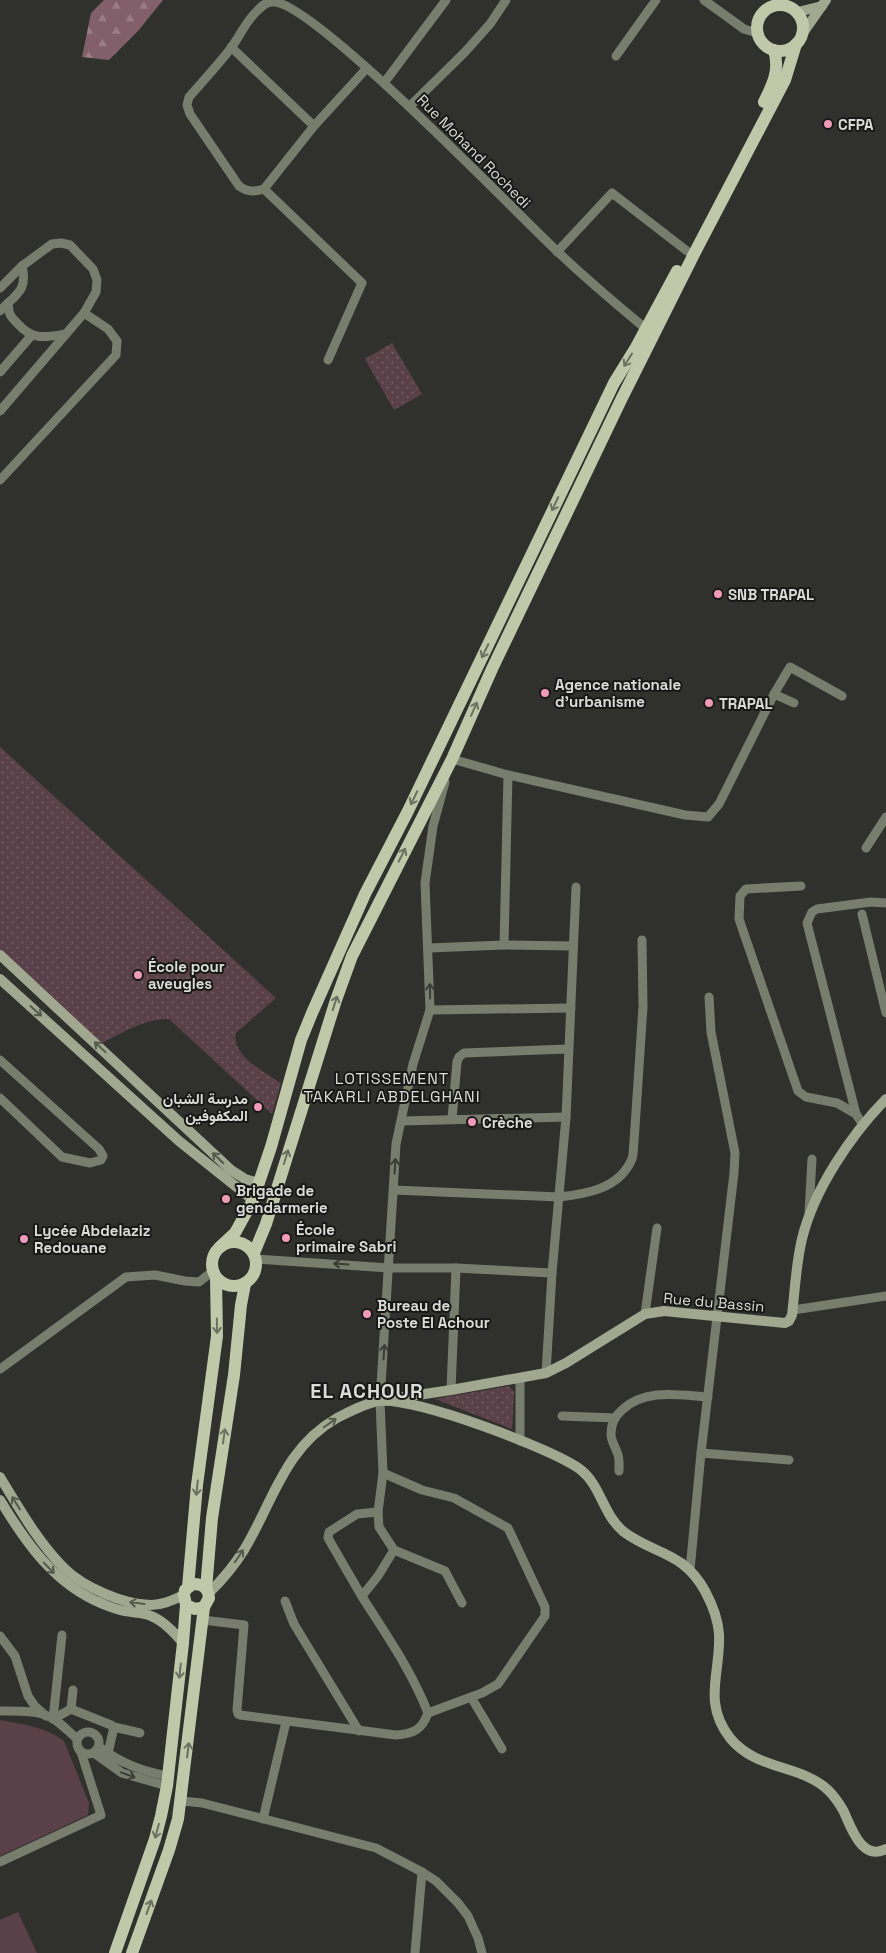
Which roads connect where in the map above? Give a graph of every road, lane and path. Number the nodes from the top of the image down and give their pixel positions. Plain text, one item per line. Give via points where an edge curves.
1 (446, 0) edge
2 (506, 0) edge
3 (656, 0) edge
4 (704, 0) edge
5 (273, 1) edge
6 (824, 3) edge
7 (767, 4) edge
8 (795, 8) edge
9 (757, 33) junction
10 (803, 33) junction
11 (796, 44) junction
12 (231, 47) junction
13 (774, 50) junction
14 (616, 56) dead end
15 (367, 68) junction
16 (384, 83) junction
17 (410, 106) junction
18 (314, 126) junction
19 (264, 189) junction
20 (687, 251) junction
21 (557, 252) junction
22 (22, 266) junction
23 (0, 288) edge
24 (8, 303) junction
25 (0, 311) edge
26 (84, 313) junction
27 (646, 329) junction
28 (66, 334) junction
29 (31, 336) junction
30 (328, 360) dead end
31 (0, 372) edge
32 (0, 411) edge
33 (0, 480) edge
34 (774, 694) junction
35 (842, 696) dead end
36 (794, 703) dead end
37 (452, 759) junction
38 (508, 775) junction
39 (886, 817) edge
40 (866, 848) dead end
41 (800, 886) dead end
42 (576, 887) dead end
43 (886, 903) edge
44 (862, 914) dead end
45 (642, 940) dead end
46 (504, 945) junction
47 (572, 946) junction
48 (429, 948) junction
49 (0, 955) edge
50 (0, 978) edge
51 (708, 997) dead end
52 (571, 1008) junction
53 (430, 1010) junction
54 (886, 1013) edge
55 (568, 1049) junction
56 (0, 1060) edge
57 (0, 1098) edge
58 (886, 1098) edge
59 (856, 1114) junction
60 (566, 1117) junction
61 (452, 1119) junction
62 (402, 1121) junction
63 (863, 1124) junction
64 (812, 1159) dead end
65 (259, 1183) junction
66 (394, 1190) junction
67 (559, 1197) junction
68 (253, 1200) junction
69 (808, 1218) junction
70 (657, 1228) dead end
71 (220, 1246) junction
72 (255, 1256) junction
73 (389, 1268) junction
74 (456, 1268) junction
75 (552, 1273) junction
76 (215, 1274) junction
77 (245, 1284) junction
78 (886, 1296) edge
79 (792, 1310) junction
80 (646, 1314) junction
81 (717, 1316) junction
82 (0, 1369) edge
83 (546, 1373) junction
84 (520, 1378) junction
85 (451, 1390) junction
86 (708, 1397) junction
87 (380, 1401) junction
88 (562, 1416) dead end
89 (615, 1418) junction
90 (520, 1441) junction
91 (701, 1452) junction
92 (789, 1460) dead end
93 (619, 1471) dead end
94 (383, 1472) junction
95 (0, 1477) edge
96 (0, 1500) edge
97 (378, 1512) junction
98 (394, 1550) junction
99 (690, 1570) junction
100 (208, 1591) junction
101 (186, 1595) junction
102 (362, 1596) junction
103 (285, 1601) dead end
104 (462, 1603) dead end
105 (204, 1613) junction
106 (62, 1635) dead end
107 (0, 1636) edge
108 (183, 1643) junction
109 (73, 1690) dead end
110 (471, 1697) junction
111 (1, 1709) edge
112 (71, 1709) junction
113 (428, 1713) junction
114 (50, 1717) junction
115 (286, 1722) junction
116 (114, 1727) junction
117 (359, 1731) junction
118 (140, 1733) dead end
119 (77, 1739) junction
120 (502, 1749) dead end
121 (97, 1750) junction
122 (80, 1752) junction
123 (108, 1753) junction
124 (167, 1781) junction
125 (182, 1801) junction
126 (263, 1819) junction
127 (886, 1849) edge
128 (0, 1862) edge
129 (422, 1872) junction
130 (115, 1953) edge
131 (132, 1953) edge
132 (416, 1953) edge
133 (482, 1953) edge

1 - 16 street
2 - 17 street via 496,17 465,52
3 - 14 street
4 - 9 street via 744,29
5 - 12 street via 255,13
5 - 15 street, Rue Mohand Rochedi via 316,23
6 - 8 main road
6 - 10 main road
7 - 8 main road
7 - 9 main road via 758,20
8 - 10 main road via 804,26
9 - 13 main road via 763,44
10 - 11 main road
11 - 13 main road via 790,49
37 -> 11 main road via 617,409 785,80
12 - 18 street
12 - 19 street via 189,97 187,105 239,186 246,191
13 - 20 main road via 777,67 772,85
15 - 16 street, Rue Mohand Rochedi
15 - 18 street
16 - 17 street, Rue Mohand Rochedi
17 - 21 street, Rue Mohand Rochedi
18 - 19 street
19 - 30 street via 362,283
20 - 21 street via 612,193
20 - 27 main road
21 - 27 street, Rue Mohand Rochedi
22 - 23 street
22 - 24 street via 22,288
22 - 26 street via 52,244 70,245 93,269 97,280 96,292
24 - 25 street
24 - 29 street via 9,315
26 - 28 street
26 - 33 street via 108,329 117,341 116,355
27 -> 65 main road via 614,383 361,902 301,1040
28 - 29 street
28 - 32 street
29 - 31 street
34 - 35 street via 790,668
34 - 36 street
34 - 38 street via 719,804 708,817 685,815
37 - 38 street
37 - 48 street via 433,826 427,863
72 -> 37 main road via 352,956
38 - 46 street
39 - 40 street
41 - 59 street via 746,889 740,896 739,919 798,1091 806,1097 837,1103
42 - 47 street
43 - 59 street via 817,909 808,917 807,923
44 - 54 street
45 - 67 street via 643,1008 632,1160 623,1173 607,1186
46 - 47 street
46 - 48 street
47 - 52 street
53 -> 48 street
65 -> 49 main road via 231,1170
50 -> 68 main road via 179,1141
51 - 81 street via 711,1032 735,1153
52 - 53 street
52 - 55 street
53 - 62 street via 413,1064
55 - 60 street
55 - 61 street via 464,1052 457,1062
56 - 57 street via 100,1149 101,1160 90,1163 62,1157
58 - 63 main road
59 - 63 street
60 - 61 street
60 - 67 street
61 - 62 street
66 -> 62 street via 396,1144
63 - 69 main road via 838,1161
64 - 69 street
65 - 68 main road
66 - 67 street
66 - 73 street
67 - 75 street
68 - 71 main road via 235,1233
69 - 79 main road
70 - 80 street
71 - 72 main road via 237,1242
71 - 76 main road via 212,1262
73 -> 72 street
72 - 77 main road via 255,1270
73 - 74 street
87 -> 73 street
74 - 75 street
74 - 85 street
75 - 83 street
76 - 77 main road via 228,1286
76 - 82 street via 199,1282 154,1275 126,1276
76 -> 101 main road via 217,1336
100 -> 77 main road via 212,1518
78 - 79 street
79 - 81 main road, Rue du Bassin via 790,1320 784,1323
80 - 81 main road, Rue du Bassin via 664,1311
80 - 83 main road, Rue du Bassin
81 - 86 street
83 - 84 main road, Rue du Bassin
84 - 85 main road, Rue du Bassin
84 - 90 street
85 - 87 main road, Rue du Bassin
86 - 89 street via 644,1396
86 - 91 street
87 - 90 main road via 441,1412
87 - 94 street
100 -> 87 main road, Rue du Bassin via 226,1576 244,1549 296,1452 335,1419
88 - 89 street
89 - 93 street via 611,1434 619,1458
90 - 99 main road via 582,1470 593,1482 617,1525 635,1538 668,1553
91 - 92 street
91 - 99 street
94 - 97 street
94 - 110 street via 422,1490 454,1498 508,1528 545,1607 545,1616 498,1684
101 -> 95 main road via 152,1605 136,1604 75,1577 28,1523
96 -> 108 main road via 33,1550 65,1584 105,1605 150,1615 170,1628
97 - 98 street via 380,1527
97 - 102 street via 357,1514 328,1535
98 - 102 street
98 - 104 street via 445,1571
99 - 127 main road via 706,1592 717,1619 719,1649 714,1698 730,1738 755,1759 820,1783 837,1801 862,1845 876,1852
100 - 101 main road via 198,1584
100 - 105 main road
101 - 105 main road via 195,1609
101 - 108 main road
102 - 113 street via 388,1635
103 - 117 street via 294,1624
105 - 115 street via 244,1626 238,1714
125 -> 105 main road
106 - 114 street
107 - 114 street via 15,1656 34,1705
108 -> 124 main road
109 - 112 street
110 - 113 street
110 - 120 street
111 - 114 street
112 - 114 street
112 - 116 street
113 - 117 street via 421,1728 410,1734
114 - 119 street
115 - 117 street
115 - 126 street
116 - 118 street
116 - 123 street
119 - 121 street via 89,1731 96,1734 100,1740
119 - 122 street via 76,1746
121 - 122 street via 87,1755
121 - 123 street
121 -> 124 street via 122,1773
122 - 128 street via 101,1815
123 - 124 street via 125,1764
124 -> 130 main road via 155,1839
125 - 126 street
131 -> 125 main road via 169,1850
126 - 129 street via 376,1848
129 - 132 street
129 - 133 street via 436,1881 468,1916

